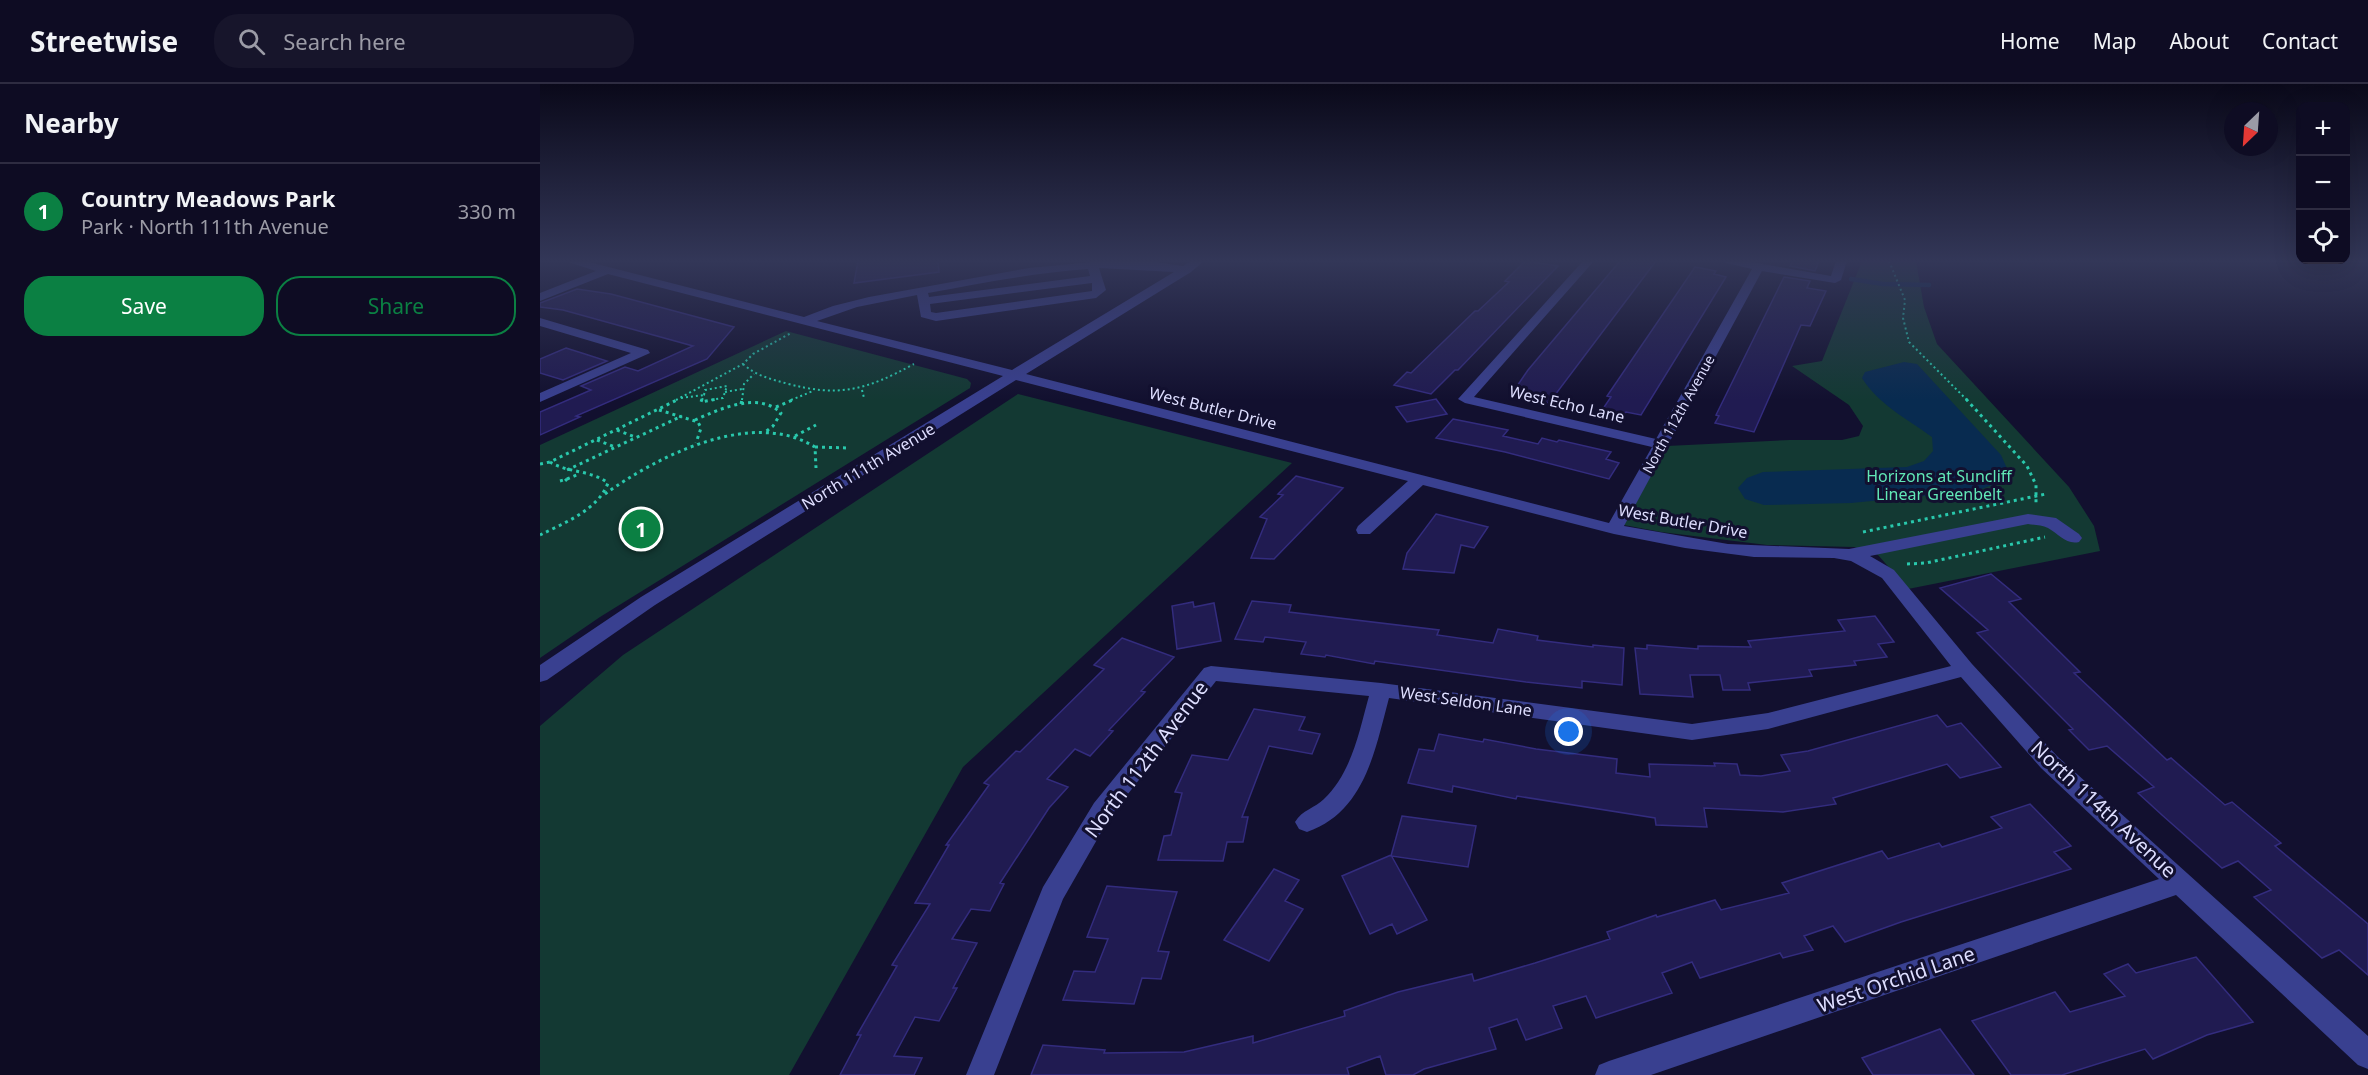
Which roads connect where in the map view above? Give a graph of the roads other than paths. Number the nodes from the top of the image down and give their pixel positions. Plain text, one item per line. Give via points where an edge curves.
1 (751, 307) edge
2 (845, 307) edge
3 (924, 307) edge
4 (1004, 307) edge
5 (1127, 307) edge
6 (1547, 307) edge
7 (1737, 307) edge
8 (806, 321) junction
9 (540, 322) edge
10 (1017, 376) junction
11 (540, 398) edge
12 (1662, 444) junction
13 (1420, 479) junction
14 (1614, 528) junction
15 (1364, 530) dead end
16 (2070, 535) road end
17 (1852, 554) junction
18 (1965, 669) junction
19 (1211, 673) joint
20 (540, 675) edge
21 (1381, 690) junction
22 (1307, 822) dead end
23 (2182, 882) junction
24 (2368, 1055) edge
25 (980, 1075) edge
26 (1609, 1075) edge

1 - 8 street, West Butler Drive
2 - 8 street
3 - 4 street via 925,314 936,317
5 - 10 street, North 111th Avenue
6 - 12 street, West Echo Lane via 1465,399
7 - 12 street, North 112th Avenue
8 - 10 street, West Butler Drive
9 - 11 street via 643,353
10 - 13 street, West Butler Drive
10 - 20 street, North 111th Avenue via 639,607
12 - 14 street, North 112th Avenue
13 - 14 street, West Butler Drive
13 - 15 street
14 - 17 street, West Butler Drive via 1724,549
16 - 17 street via 2058,525 2039,519
17 - 18 street, North 114th Avenue via 1873,562 1888,574
18 - 21 street, West Seldon Lane via 1768,721 1692,732
18 - 23 street, North 114th Avenue via 2049,762
19 - 21 street, West Seldon Lane
19 - 25 street, North 112th Avenue via 1102,810 1052,895
21 - 22 street via 1359,769 1332,806
23 - 24 street, North 114th Avenue
23 - 26 street, West Orchid Lane

